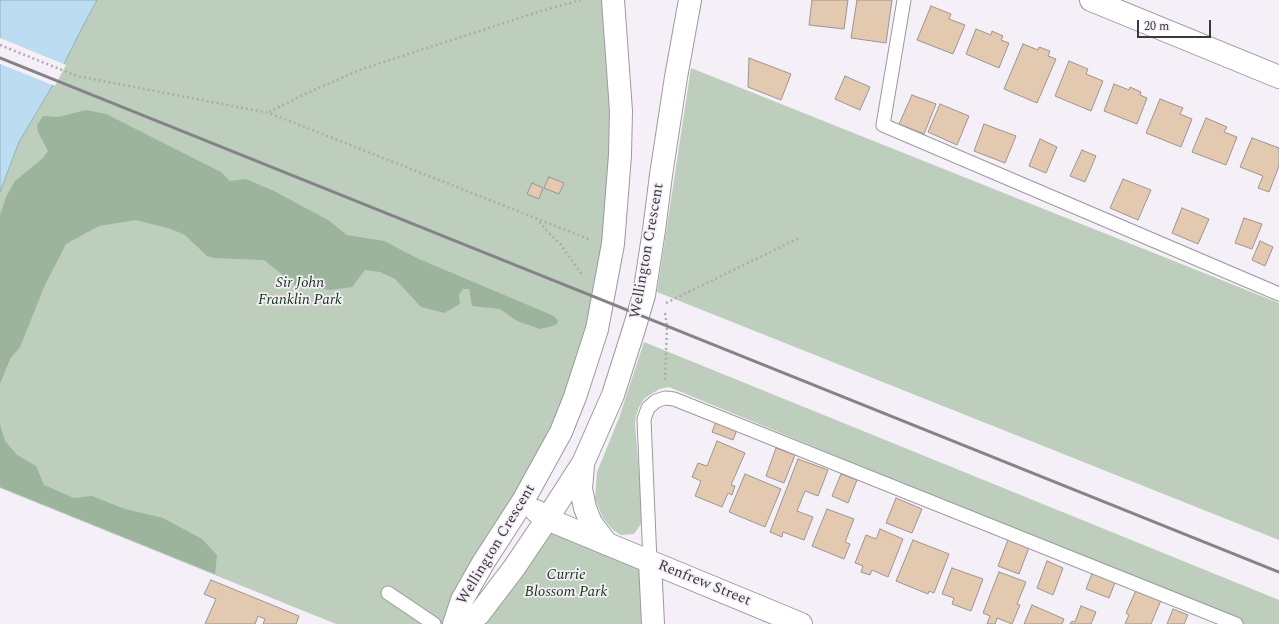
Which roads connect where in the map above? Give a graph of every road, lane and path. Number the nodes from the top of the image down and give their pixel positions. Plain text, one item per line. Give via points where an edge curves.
1 (581, 0) edge
2 (613, 0) edge
3 (690, 0) edge
4 (904, 0) edge
5 (1091, 0) edge
6 (0, 46) edge
7 (1279, 77) edge
8 (268, 113) junction
9 (535, 218) junction
10 (800, 238) dead end
11 (613, 244) junction
12 (1279, 294) edge
13 (603, 300) junction
14 (664, 304) dead end
15 (667, 334) dead end
16 (665, 398) junction
17 (583, 463) junction
18 (524, 501) junction
19 (547, 519) junction
20 (607, 544) junction
21 (650, 562) junction
22 (388, 593) dead end
23 (434, 624) edge
24 (454, 624) edge
25 (465, 624) edge
26 (654, 624) edge
27 (801, 624) edge
28 (1236, 624) edge

1 - 8 path via 362,68
2 - 11 street, Wellington Crescent via 621,111
3 - 17 street, Wellington Crescent via 644,295 613,395
4 - 12 lane via 883,125
5 - 7 street
6 - 8 path via 77,76
8 - 9 path
9 - 11 path via 588,240
9 - 13 path via 561,245
10 - 14 path
11 - 13 street, Wellington Crescent
13 - 18 street, Wellington Crescent via 597,329 575,397 561,432
15 - 16 path
16 - 21 lane via 648,408 644,419
16 - 28 lane via 674,398
17 - 19 street, Wellington Crescent
17 - 20 street, Renfrew Street via 581,489 584,508 591,523
18 - 19 street, Renfrew Street
18 - 24 street, Wellington Crescent via 479,569 462,600
19 - 20 street, Renfrew Street
19 - 25 street, Wellington Crescent via 479,614
20 - 21 street, Renfrew Street
21 - 26 street
21 - 27 street, Renfrew Street
22 - 23 lane

